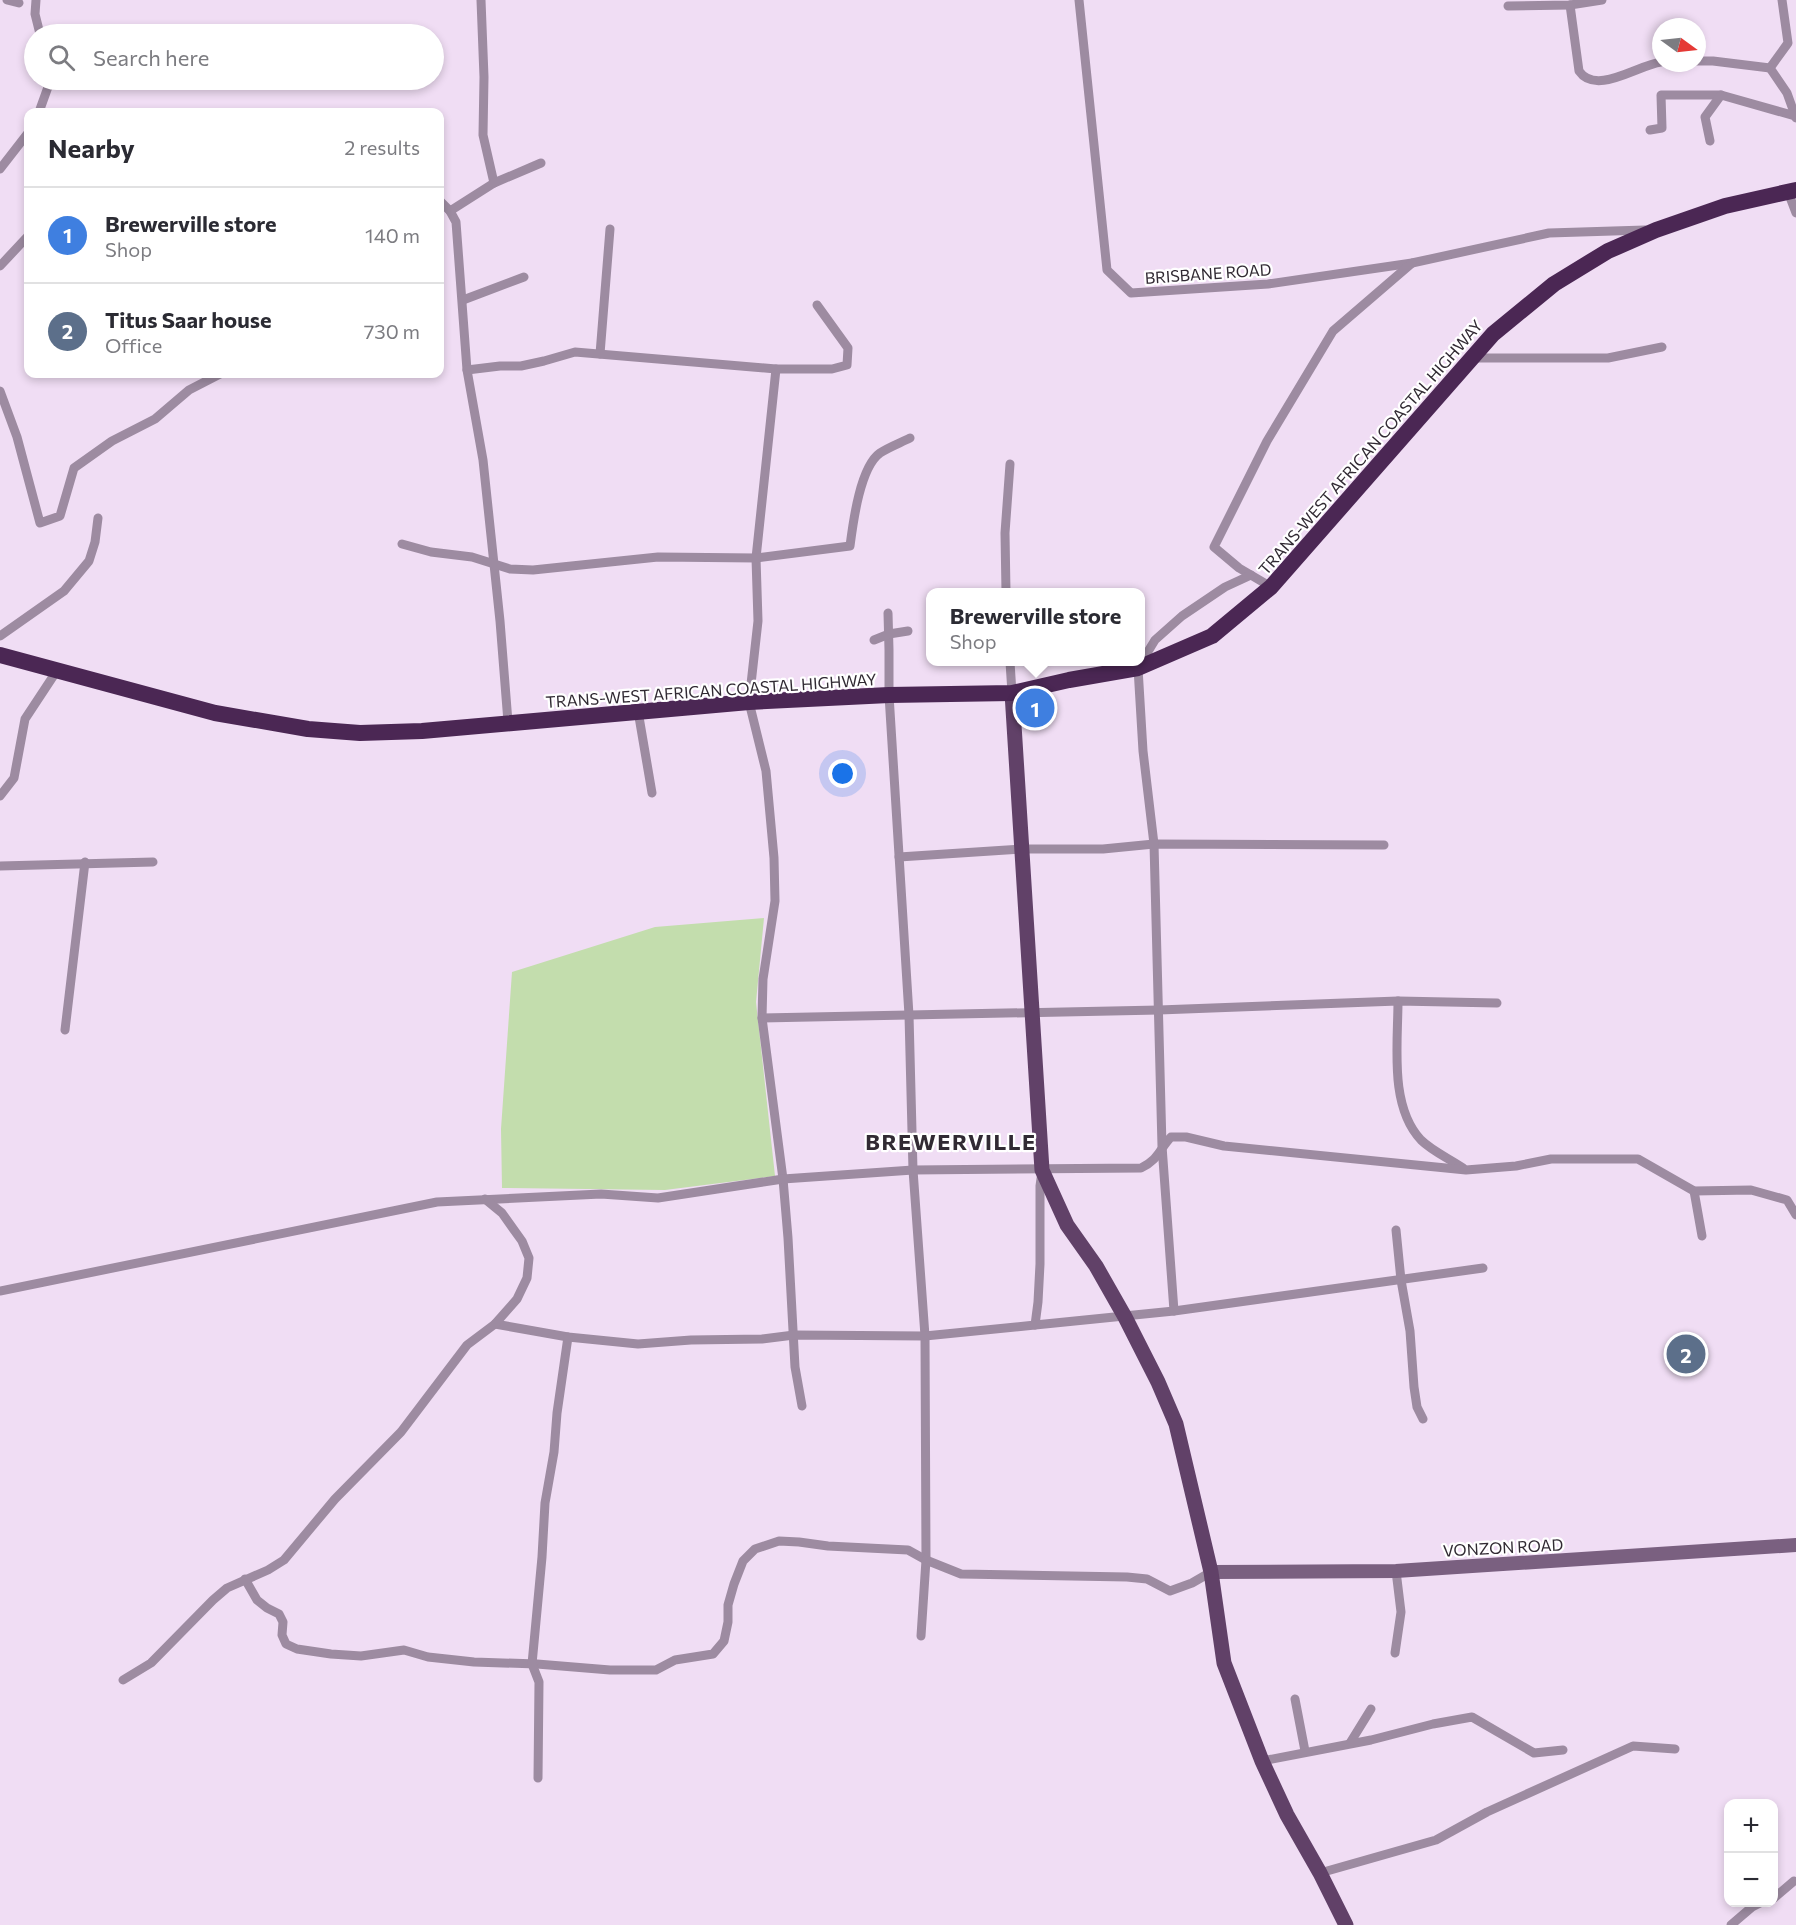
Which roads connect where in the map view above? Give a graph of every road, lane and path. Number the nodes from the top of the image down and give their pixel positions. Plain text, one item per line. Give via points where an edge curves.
1 (7, 0) edge
2 (36, 0) edge
3 (481, 0) edge
4 (1079, 0) edge
5 (1602, 0) edge
6 (1782, 0) edge
7 (19, 3) dead end
8 (1570, 5) junction
9 (1508, 6) dead end
10 (38, 24) edge
11 (1792, 45) edge
12 (1706, 61) edge
13 (1652, 64) edge
14 (1770, 69) junction
15 (47, 90) edge
16 (1721, 95) junction
17 (40, 108) edge
18 (1796, 117) edge
19 (1650, 130) dead end
20 (24, 138) edge
21 (1710, 141) dead end
22 (541, 163) dead end
23 (0, 169) edge
24 (494, 183) junction
25 (1792, 191) edge
26 (444, 205) edge
27 (450, 211) junction
28 (1796, 213) edge
29 (610, 229) dead end
30 (1656, 230) junction
31 (24, 240) edge
32 (1412, 263) junction
33 (0, 266) edge
34 (524, 277) dead end
35 (463, 300) junction
36 (817, 305) dead end
37 (1662, 347) dead end
38 (600, 354) junction
39 (1473, 358) junction
40 (776, 369) junction
41 (468, 370) junction
42 (212, 378) edge
43 (0, 390) edge
44 (910, 438) dead end
45 (1010, 464) dead end
46 (98, 518) dead end
47 (402, 544) dead end
48 (756, 558) junction
49 (494, 564) junction
50 (1251, 575) junction
51 (1271, 587) junction
52 (1006, 588) edge
53 (888, 613) dead end
54 (908, 631) dead end
55 (889, 634) junction
56 (0, 636) edge
57 (874, 640) dead end
58 (0, 656) edge
59 (1145, 656) edge
60 (1145, 665) edge
61 (1010, 666) edge
62 (1143, 666) edge
63 (1138, 668) junction
64 (56, 672) junction
65 (1012, 693) junction
66 (889, 695) junction
67 (749, 702) junction
68 (638, 711) junction
69 (508, 722) junction
70 (652, 793) dead end
71 (0, 796) edge
72 (1154, 844) junction
73 (1384, 845) dead end
74 (1022, 849) junction
75 (899, 857) junction
76 (85, 862) junction
77 (153, 862) dead end
78 (0, 866) edge
79 (1398, 1001) junction
80 (1497, 1003) dead end
81 (1159, 1010) junction
82 (1033, 1012) junction
83 (909, 1015) junction
84 (762, 1018) junction
85 (65, 1030) dead end
86 (1162, 1146) junction
87 (913, 1170) junction
88 (1042, 1170) junction
89 (1466, 1170) junction
90 (783, 1179) junction
91 (1694, 1191) junction
92 (485, 1199) junction
93 (1796, 1215) edge
94 (1396, 1230) dead end
95 (1702, 1236) dead end
96 (1483, 1268) dead end
97 (1401, 1280) junction
98 (0, 1291) edge
99 (1174, 1311) junction
100 (1125, 1317) junction
101 (495, 1324) junction
102 (1035, 1325) junction
103 (794, 1335) junction
104 (925, 1336) junction
105 (568, 1337) junction
106 (802, 1406) dead end
107 (1423, 1419) dead end
108 (1796, 1545) edge
109 (926, 1560) junction
110 (1396, 1571) junction
111 (1211, 1572) junction
112 (245, 1579) junction
113 (921, 1635) dead end
114 (1395, 1653) dead end
115 (532, 1664) junction
116 (123, 1680) dead end
117 (1295, 1700) dead end
118 (1371, 1709) dead end
119 (1350, 1743) junction
120 (1675, 1749) dead end
121 (1563, 1750) dead end
122 (1305, 1751) junction
123 (1262, 1761) junction
124 (538, 1778) dead end
125 (1320, 1873) junction
126 (1794, 1881) dead end
127 (1778, 1894) edge
128 (1752, 1907) edge
129 (1346, 1925) edge
130 (1731, 1925) edge

1 - 7 street
2 - 10 street
3 - 24 street via 483,135
4 - 32 street, BRISBANE ROAD via 1107,270 1131,293 1268,284
5 - 8 street
6 - 11 street
8 - 9 street
8 - 13 street via 1583,77 1608,81
11 - 14 street
12 - 14 street
14 - 18 street via 1787,93
15 - 17 street
16 - 18 street
16 - 19 street via 1661,95 1662,128
16 - 21 street via 1705,117
20 - 23 street
22 - 24 street
24 - 27 street
25 - 28 street
25 - 30 highway, TRANS-WEST AFRICAN COASTAL HIGHWAY via 1725,206
26 - 27 street
27 - 35 street via 456,222
29 - 38 street
30 - 32 street, BRISBANE ROAD via 1549,233
30 - 39 highway, TRANS-WEST AFRICAN COASTAL HIGHWAY via 1608,251 1554,284 1493,334
31 - 33 street
32 - 50 street via 1333,331 1268,441 1214,547
34 - 35 street
35 - 41 street
36 - 40 street via 848,348 847,365 832,369
37 - 39 street via 1608,358
38 - 40 street
38 - 41 street via 575,352 521,366
39 - 51 highway, TRANS-WEST AFRICAN COASTAL HIGHWAY
40 - 48 street
41 - 49 street via 483,459
42 - 43 street via 189,390 155,419 112,441 74,468 60,516 40,524
44 - 48 street via 878,454 868,469 850,546
45 - 52 street
46 - 56 street via 89,561 63,591
47 - 49 street
48 - 49 street via 658,556 533,570
48 - 67 street via 758,621
49 - 69 street
50 - 51 street
50 - 59 street via 1182,616 1155,639
51 - 60 highway, TRANS-WEST AFRICAN COASTAL HIGHWAY via 1212,636
53 - 55 street
54 - 55 street
55 - 57 street
55 - 66 street
58 - 64 highway, TRANS-WEST AFRICAN COASTAL HIGHWAY
61 - 65 street
62 - 63 highway, TRANS-WEST AFRICAN COASTAL HIGHWAY
63 - 65 highway, TRANS-WEST AFRICAN COASTAL HIGHWAY
63 - 72 street
64 - 69 highway, TRANS-WEST AFRICAN COASTAL HIGHWAY via 215,713 308,729 360,733 422,731
64 - 71 street via 25,719 14,777
65 - 66 highway, TRANS-WEST AFRICAN COASTAL HIGHWAY
65 - 74 main road
66 - 67 highway, TRANS-WEST AFRICAN COASTAL HIGHWAY
66 - 75 street
67 - 68 highway, TRANS-WEST AFRICAN COASTAL HIGHWAY
67 - 84 street via 766,771 774,858 775,901 763,979
68 - 69 highway, TRANS-WEST AFRICAN COASTAL HIGHWAY
68 - 70 street
72 - 73 street
72 - 74 street via 1103,849
72 - 81 street
74 - 75 street
74 - 82 main road
75 - 83 street
76 - 77 street
76 - 78 street
76 - 85 street
79 - 80 street
79 - 81 street
79 - 89 street via 1400,1100 1409,1124 1422,1141
81 - 82 street
81 - 86 street
82 - 83 street
82 - 88 main road
83 - 84 street
83 - 87 street
84 - 90 street
86 - 88 street via 1152,1163 1141,1168
86 - 89 street via 1171,1137 1186,1137 1224,1146
86 - 99 street
87 - 88 street
87 - 90 street
87 - 104 street
88 - 100 main road via 1068,1225
88 - 102 street
89 - 91 street via 1551,1159 1638,1158
90 - 92 street via 658,1198 601,1194
90 - 103 street
91 - 93 street via 1751,1190 1786,1200
91 - 95 street
92 - 98 street via 437,1202
92 - 101 street via 502,1213 529,1258 527,1278 518,1299
94 - 97 street
96 - 97 street
97 - 99 street
97 - 107 street via 1417,1407
99 - 100 street
100 - 102 street
100 - 111 main road via 1176,1424
101 - 105 street
101 - 112 street via 467,1345 401,1432 335,1499 284,1560
102 - 104 street
103 - 104 street
103 - 105 street via 638,1344
103 - 106 street
104 - 109 street
105 - 115 street via 545,1503
108 - 110 street, VONZON ROAD
109 - 111 street via 961,1574 1127,1577 1147,1579 1170,1591
109 - 113 street
109 - 115 street via 908,1550 779,1542 754,1549 743,1561 728,1605 724,1641 713,1654 675,1660 656,1670
110 - 111 street, VONZON ROAD
110 - 114 street via 1401,1612
111 - 123 main road via 1224,1663
112 - 115 street via 258,1600 279,1614 286,1644 297,1649 361,1656 404,1650 428,1657
112 - 116 street via 220,1594 151,1663
115 - 124 street via 539,1682
117 - 122 street
118 - 119 street
119 - 121 street via 1472,1717 1534,1753
119 - 122 street
120 - 125 street via 1633,1746 1486,1812 1436,1840
122 - 123 street
123 - 125 main road
125 - 129 main road
126 - 127 street
128 - 130 street

